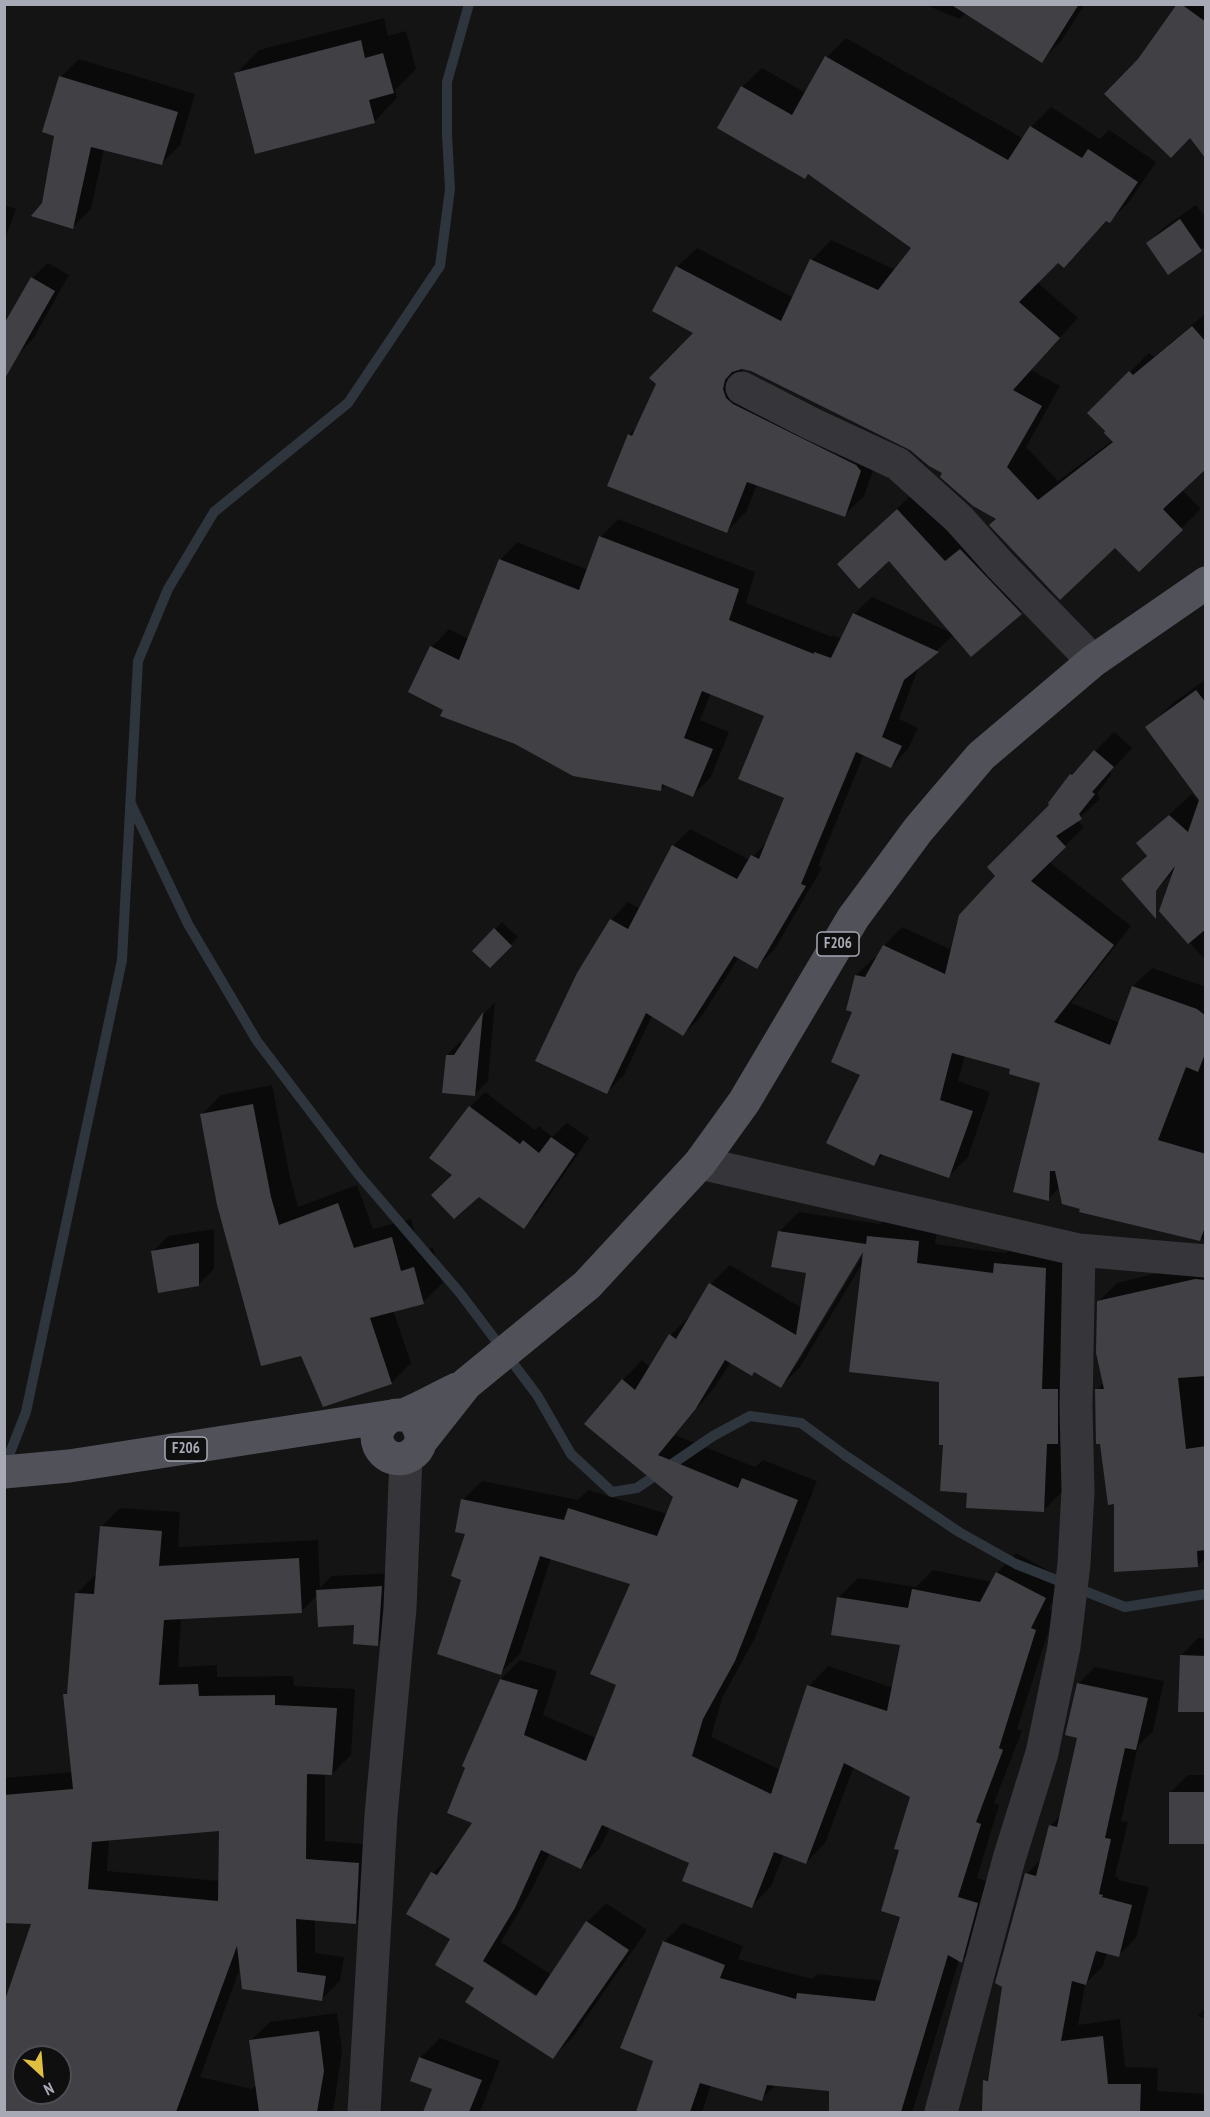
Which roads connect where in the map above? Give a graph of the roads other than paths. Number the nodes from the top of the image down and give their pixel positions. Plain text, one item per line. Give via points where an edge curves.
1 (742, 388) dead end
2 (1206, 583) edge
3 (1093, 661) junction
4 (700, 1163) junction
5 (1079, 1250) junction
6 (1206, 1261) edge
7 (401, 1437) junction
8 (4, 1472) edge
9 (364, 2112) edge
10 (941, 2112) edge

1 - 3 street via 898,464 959,519
2 - 3 main road, F206
3 - 4 main road, F206 via 981,756 918,830 854,918 744,1102
4 - 5 street
4 - 7 main road, F206 via 587,1285
5 - 6 street
5 - 10 street via 1078,1491 1064,1647 1042,1753 1009,1859
7 - 8 main road, F206 via 304,1431
7 - 9 street via 399,1618 381,1815

